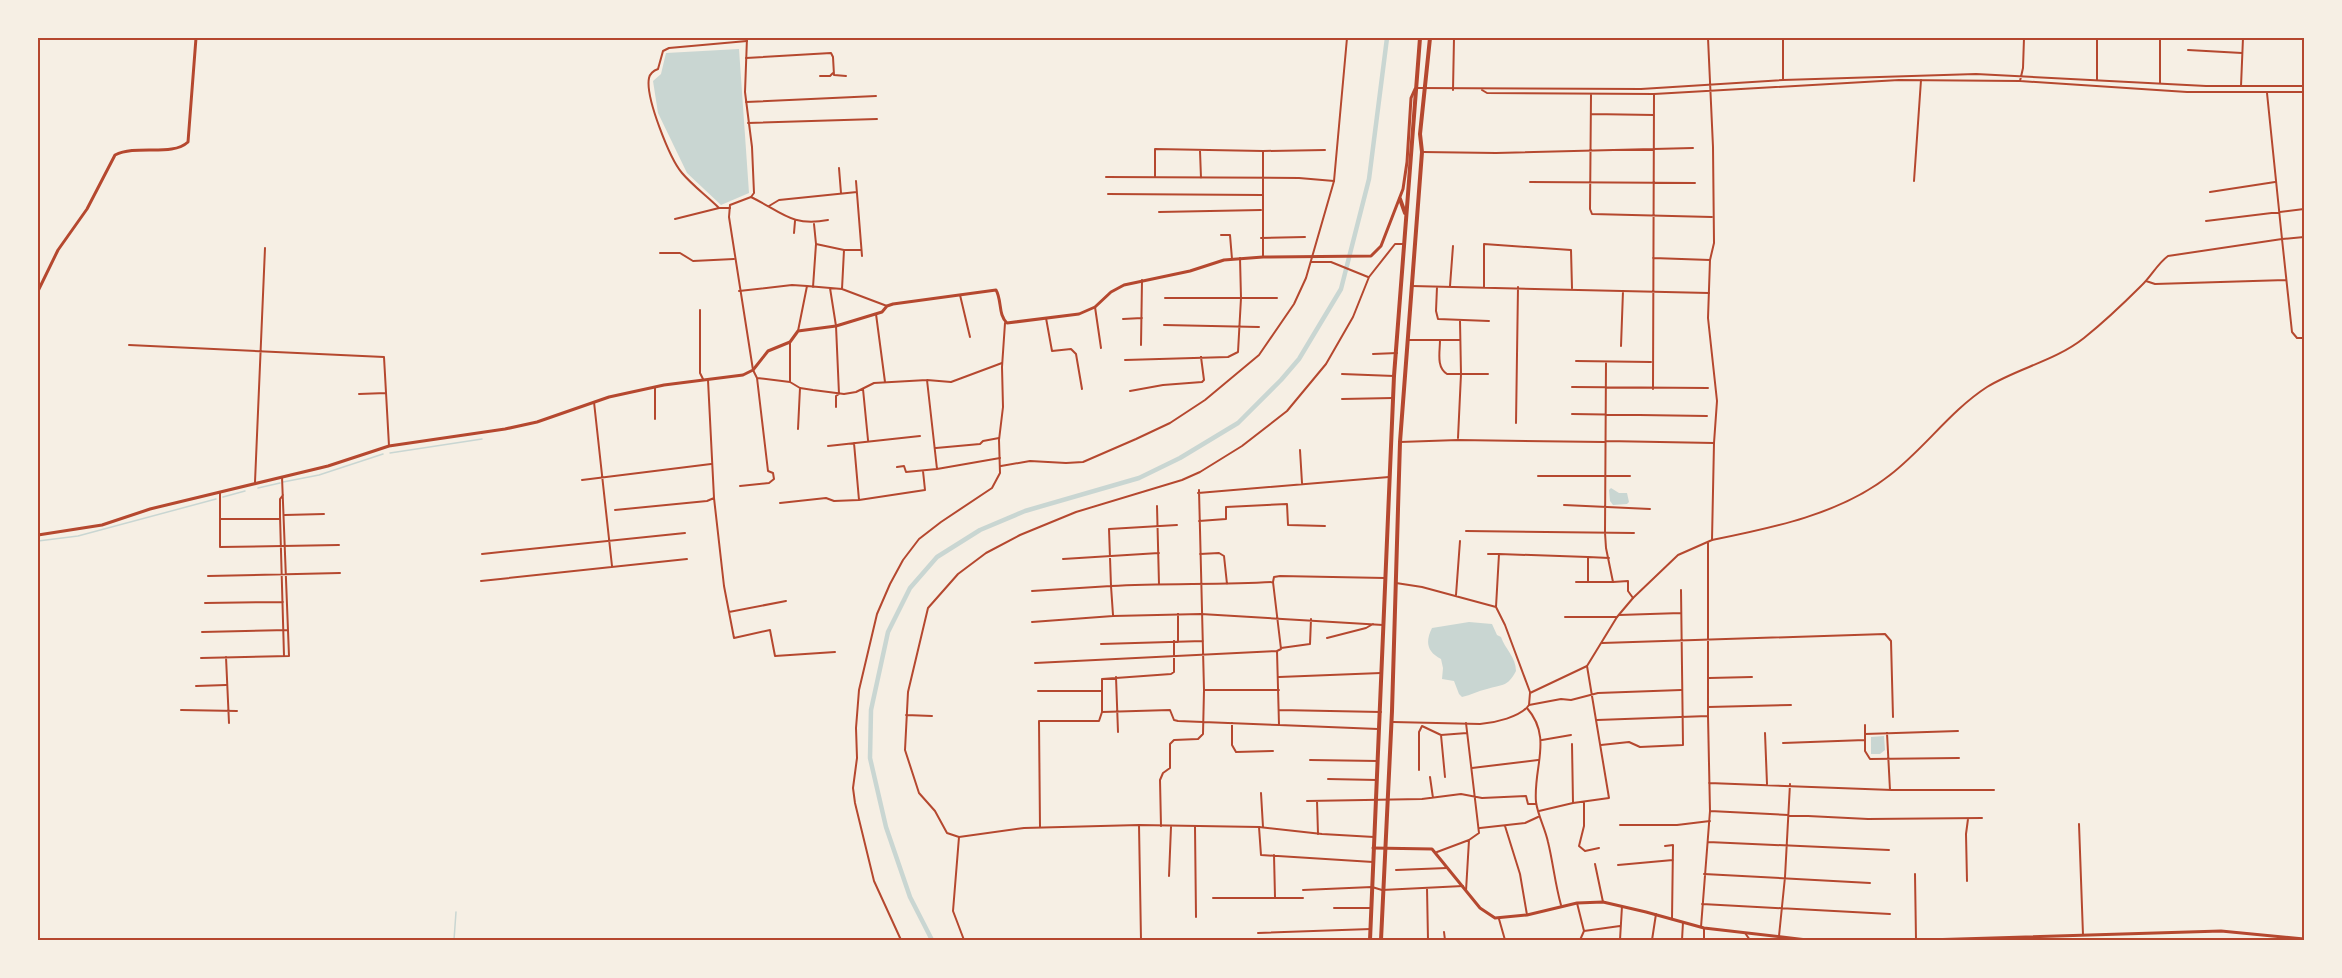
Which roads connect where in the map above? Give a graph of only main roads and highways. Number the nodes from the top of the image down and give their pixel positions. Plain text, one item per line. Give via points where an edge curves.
1 (196, 38) edge
2 (1420, 38) edge
3 (1430, 38) edge
4 (1419, 44) junction
5 (1429, 46) junction
6 (1416, 88) junction
7 (1400, 199) junction
8 (1405, 222) junction
9 (38, 291) edge
10 (38, 534) edge
11 (1374, 848) junction
12 (1384, 849) junction
13 (1957, 939) edge
14 (2004, 939) edge
15 (1370, 940) edge
16 (1381, 940) edge
17 (1807, 940) edge
18 (1926, 940) edge
19 (2304, 940) edge

1 - 9 main road via 188,142 177,148 137,149 115,155
2 - 4 highway
3 - 5 highway
4 - 5 highway
4 - 6 highway
5 - 12 highway via 1400,442 1392,722
6 - 7 main road via 1411,98
6 - 8 highway
7 - 8 highway
7 - 10 main road via 1381,246 1371,255 1232,259 1117,288 1095,308 1079,314 1005,323 996,290 887,306 882,312 836,326 798,331 790,342 768,351 753,370 743,375 655,387 505,429 388,446 328,466 150,509 102,525
8 - 11 highway via 1394,376
11 - 12 main road
11 - 15 highway
12 - 16 highway
12 - 17 main road via 1437,852 1486,914 1499,919 1561,905 1603,902 1702,928
13 - 14 main road
13 - 18 main road
14 - 19 main road via 2221,931

